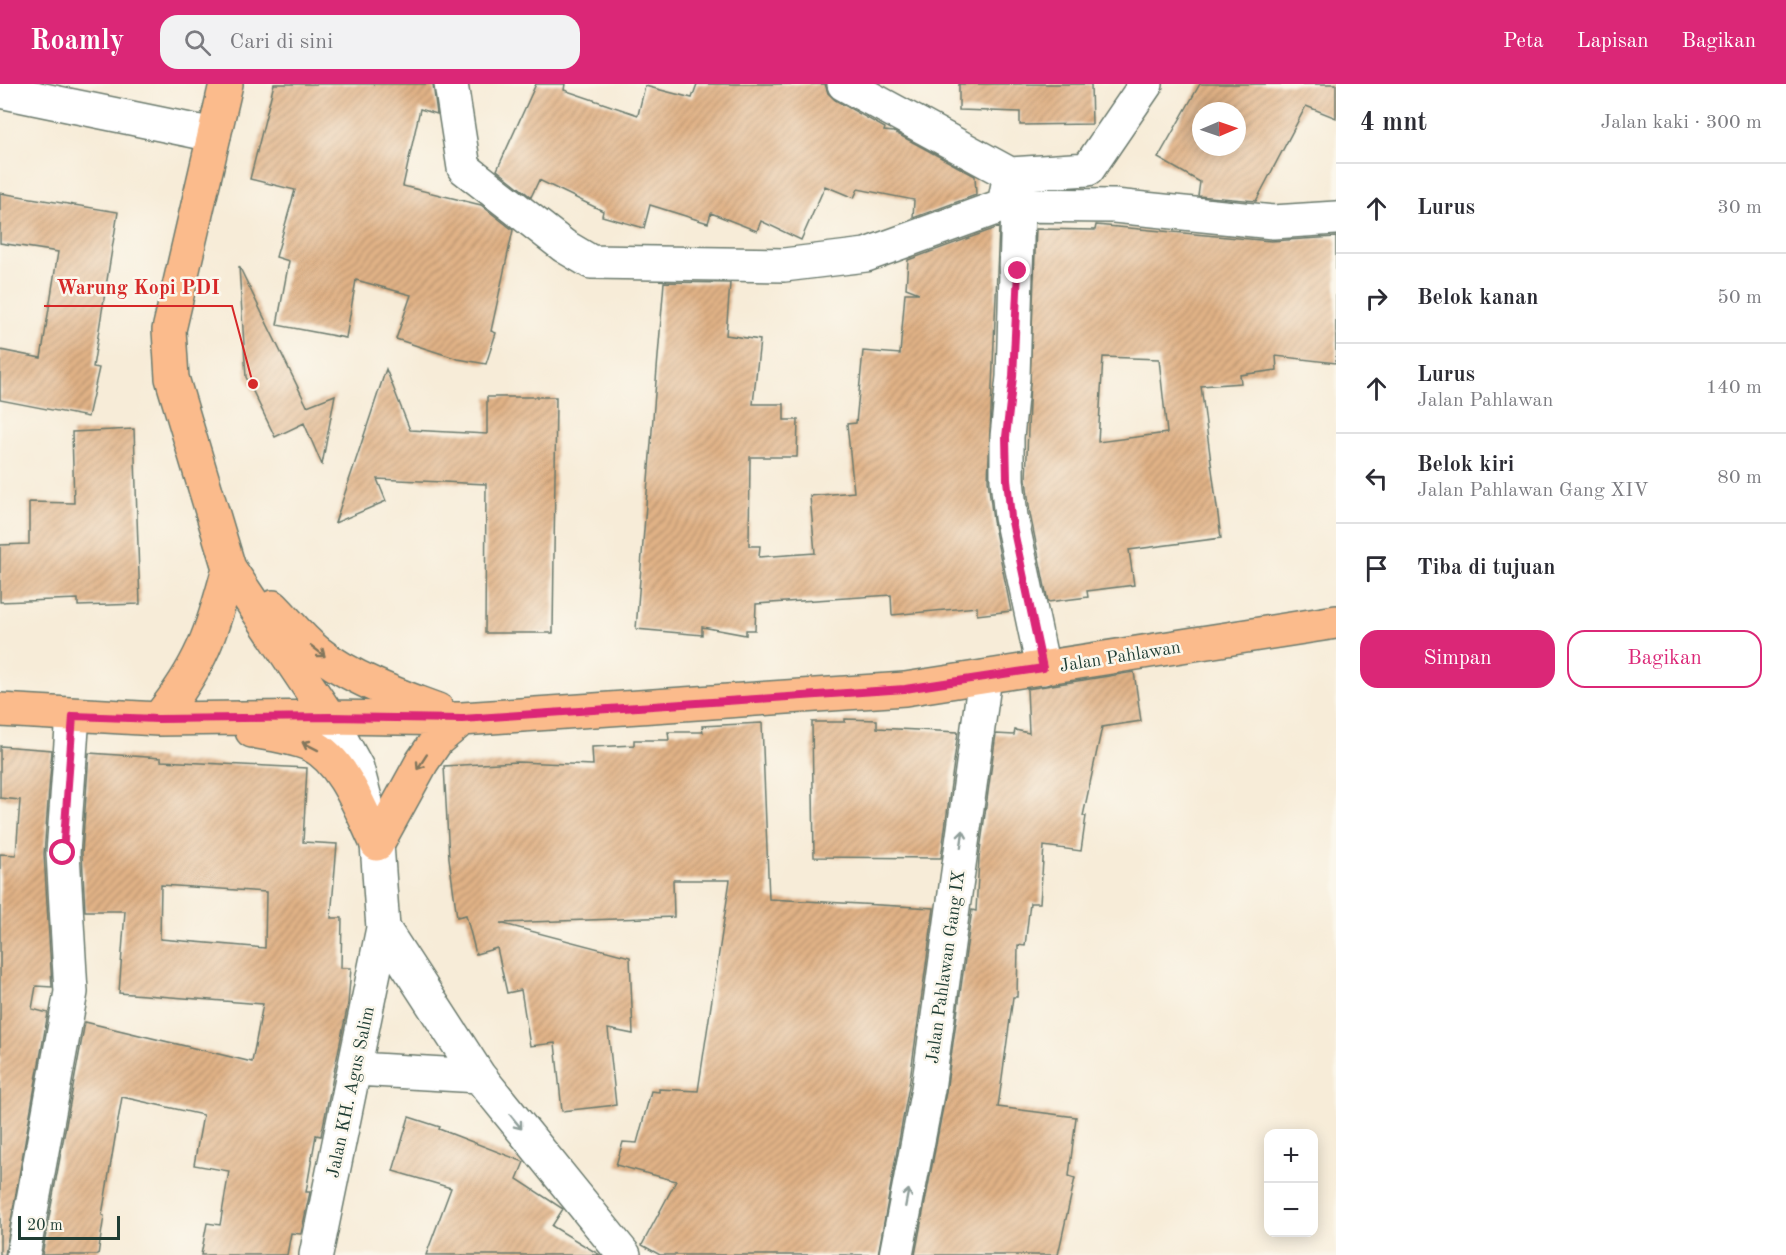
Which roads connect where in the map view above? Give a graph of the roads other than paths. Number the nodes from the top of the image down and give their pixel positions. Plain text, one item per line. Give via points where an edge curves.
1 (226, 84) edge
2 (451, 84) edge
3 (844, 84) edge
4 (1146, 84) edge
5 (0, 91) edge
6 (213, 135) junction
7 (1011, 195) junction
8 (1336, 218) edge
9 (229, 568) junction
10 (1336, 622) edge
11 (1043, 668) junction
12 (985, 677) junction
13 (0, 710) edge
14 (73, 716) junction
15 (329, 717) junction
16 (158, 719) junction
17 (462, 719) junction
18 (377, 844) junction
19 (383, 928) junction
20 (356, 1069) junction
21 (479, 1076) junction
22 (23, 1255) edge
23 (316, 1255) edge
24 (624, 1255) edge
25 (896, 1255) edge

1 - 6 main road
2 - 7 street via 464,168 564,246 591,262 784,265 866,255
3 - 7 street
4 - 7 street via 1088,170
5 - 6 street
6 - 9 main road via 169,330 172,378
7 - 8 street via 1273,222
7 - 11 street via 1013,377 1006,437 1007,480 1011,517
9 - 15 main road
9 - 16 main road via 211,634 186,685
9 -> 17 main road via 325,656 400,697
10 - 11 main road, Jalan Pahlawan
11 - 12 main road, Jalan Pahlawan
12 - 17 main road, Jalan Pahlawan via 905,689
25 -> 12 street, Jalan Pahlawan Gang IX via 928,1089
13 - 14 main road
14 - 16 main road
14 - 22 street via 63,853 71,992
15 - 16 main road, Jalan Pahlawan
15 - 17 main road, Jalan Pahlawan
15 - 18 street via 357,768
18 -> 16 main road via 341,771 312,745 273,734
17 -> 18 main road via 437,740 422,762
18 - 19 street
19 - 20 street, Jalan KH. Agus Salim
19 - 21 street
20 - 21 street
20 - 23 street, Jalan KH. Agus Salim
21 -> 24 street

